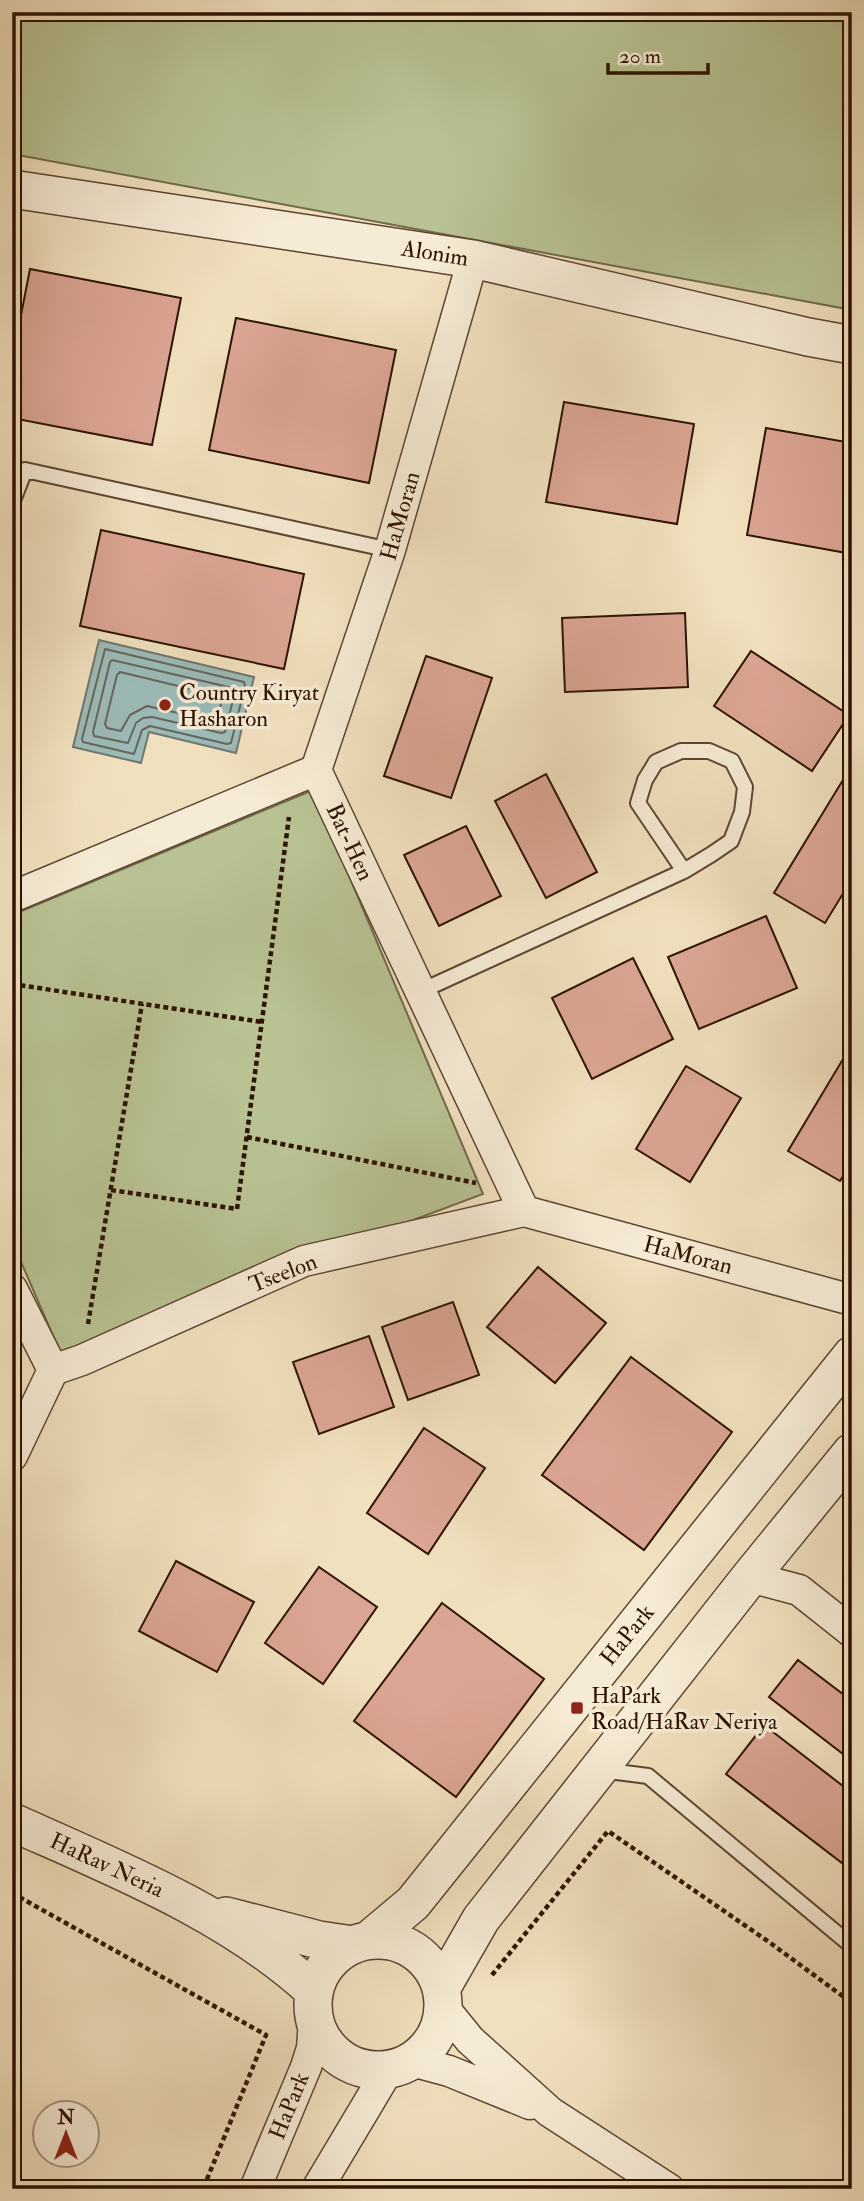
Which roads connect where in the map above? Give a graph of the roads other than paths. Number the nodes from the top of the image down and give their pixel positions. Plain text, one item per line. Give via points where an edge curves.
1 (12, 189) edge
2 (473, 259) junction
3 (852, 345) edge
4 (12, 503) edge
5 (390, 550) junction
6 (305, 774) junction
7 (684, 871) junction
8 (12, 897) edge
9 (421, 991) junction
10 (519, 1201) junction
11 (12, 1289) edge
12 (852, 1300) edge
13 (852, 1355) edge
14 (53, 1370) junction
15 (852, 1452) edge
16 (12, 1456) edge
17 (750, 1577) junction
18 (852, 1632) edge
19 (600, 1770) junction
20 (12, 1822) edge
21 (202, 1910) junction
22 (361, 1942) junction
23 (852, 1946) edge
24 (443, 1998) junction
25 (314, 2006) junction
26 (400, 2065) junction
27 (550, 2112) junction
28 (255, 2189) edge
29 (317, 2189) edge
30 (669, 2189) edge

1 - 2 street, Alonim
2 - 3 street, Alonim
2 - 5 street, HaMoran
4 - 5 lane via 25,470
5 - 6 street, HaMoran
6 - 8 street
6 - 9 street, Bat-Hen
7 - 7 lane via 638,803 656,762 681,751 709,751 732,761 745,787 742,812 731,841
7 - 9 lane
9 - 10 street, Bat-Hen
10 - 12 street, HaMoran
10 - 14 street, Tseelon via 304,1261
11 - 14 street
13 - 22 street, HaPark via 412,1903
14 - 16 street
15 - 17 street
17 - 18 street via 800,1590
17 - 19 street
19 - 23 lane via 648,1776
19 - 24 street via 481,1919
20 - 21 street, HaRav Neria
21 - 22 street, HaRav Neria via 319,1940
21 - 25 street, HaRav Neria via 295,1973
22 - 24 street via 387,1940 414,1950 434,1970
22 - 25 street via 326,1965 318,1979
24 - 26 street via 440,2028 430,2046
24 - 27 street via 470,2040
25 - 26 street via 321,2039 342,2059 369,2070
25 - 28 street, HaPark via 306,2067
26 - 27 street via 449,2071
26 - 29 street
27 - 30 street

